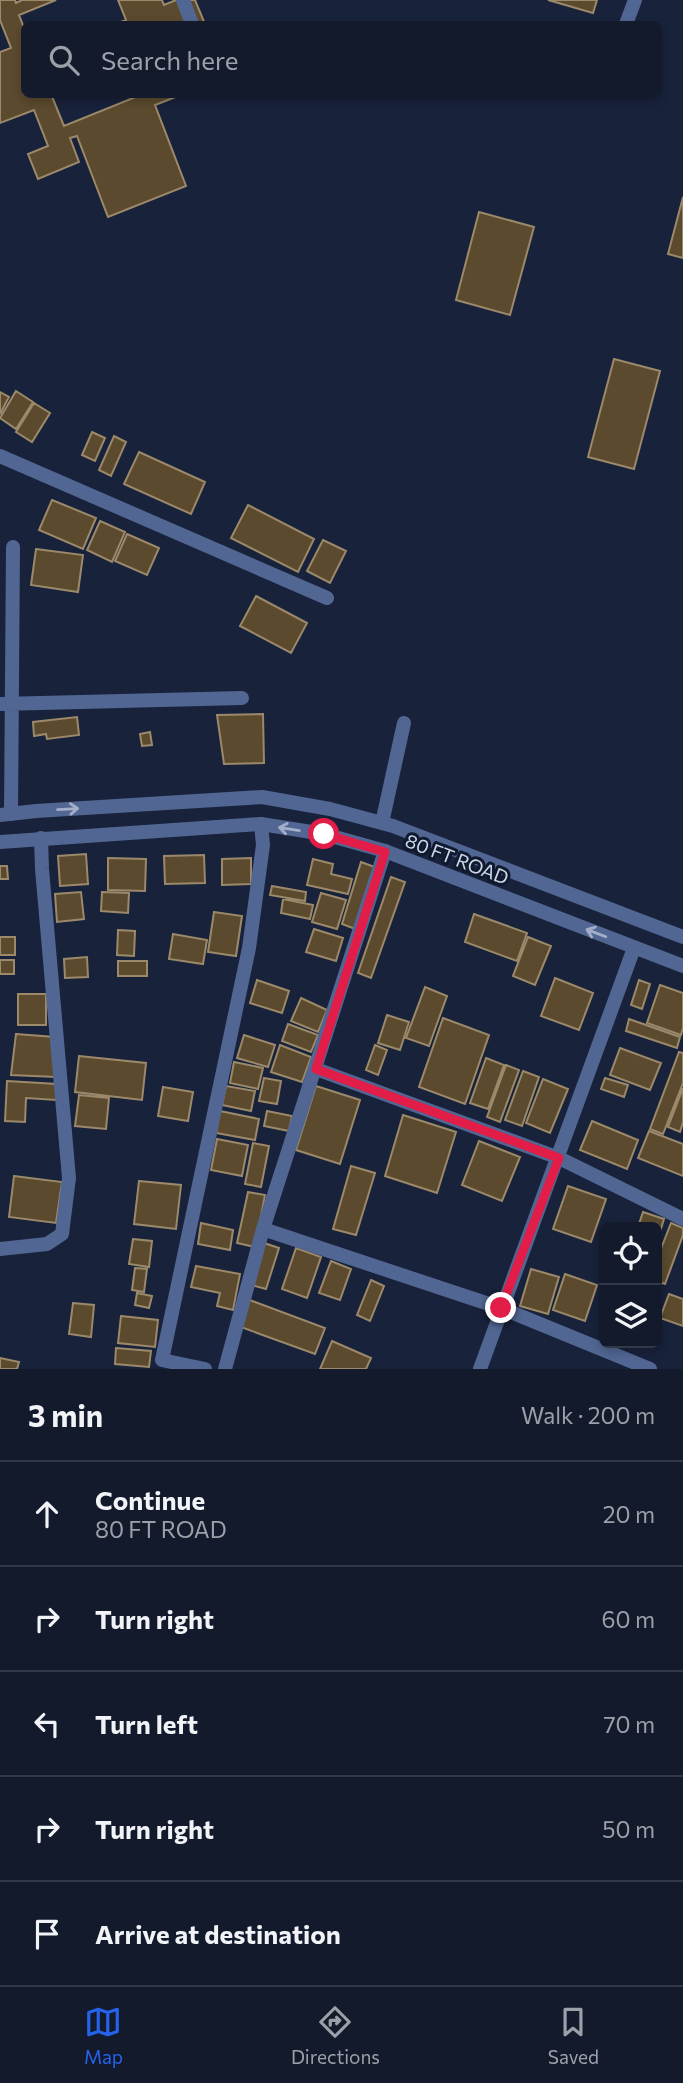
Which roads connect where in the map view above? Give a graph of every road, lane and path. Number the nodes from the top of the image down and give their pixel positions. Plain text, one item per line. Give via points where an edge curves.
1 (183, 0) edge
2 (635, 0) edge
3 (191, 21) edge
4 (627, 21) edge
5 (0, 456) edge
6 (13, 547) dead end
7 (327, 598) dead end
8 (242, 698) dead end
9 (6, 704) edge
10 (404, 723) dead end
11 (6, 815) edge
12 (382, 823) junction
13 (261, 824) junction
14 (41, 838) junction
15 (0, 842) edge
16 (385, 852) junction
17 (561, 891) junction
18 (551, 916) junction
19 (683, 937) edge
20 (634, 948) junction
21 (683, 966) edge
22 (316, 1069) junction
23 (559, 1158) junction
24 (683, 1219) edge
25 (263, 1229) junction
26 (0, 1250) edge
27 (501, 1308) junction
28 (205, 1369) edge
29 (225, 1369) edge
30 (480, 1369) edge
31 (650, 1369) edge

1 - 3 street
2 - 4 street
5 - 7 street
6 - 9 street
8 - 9 street
9 - 11 street
10 - 12 street
11 -> 12 street, 80 FT ROAD via 262,797
12 - 17 street, 80 FT ROAD
13 - 14 street, 80 FT ROAD
16 -> 13 street, 80 FT ROAD via 324,834
13 - 28 street via 263,845 249,948 162,1360
14 - 15 street, 80 FT ROAD
14 - 26 street via 69,1178 66,1217 62,1234 47,1244
16 - 18 street, 80 FT ROAD
16 - 22 street
17 - 18 street
17 - 19 street, 80 FT ROAD
20 -> 18 street, 80 FT ROAD
20 - 21 street, 80 FT ROAD
20 - 23 street
22 - 23 street
22 - 25 street
23 - 24 street
23 - 27 street
25 - 27 street
25 - 29 street
27 - 30 street
27 - 31 street

